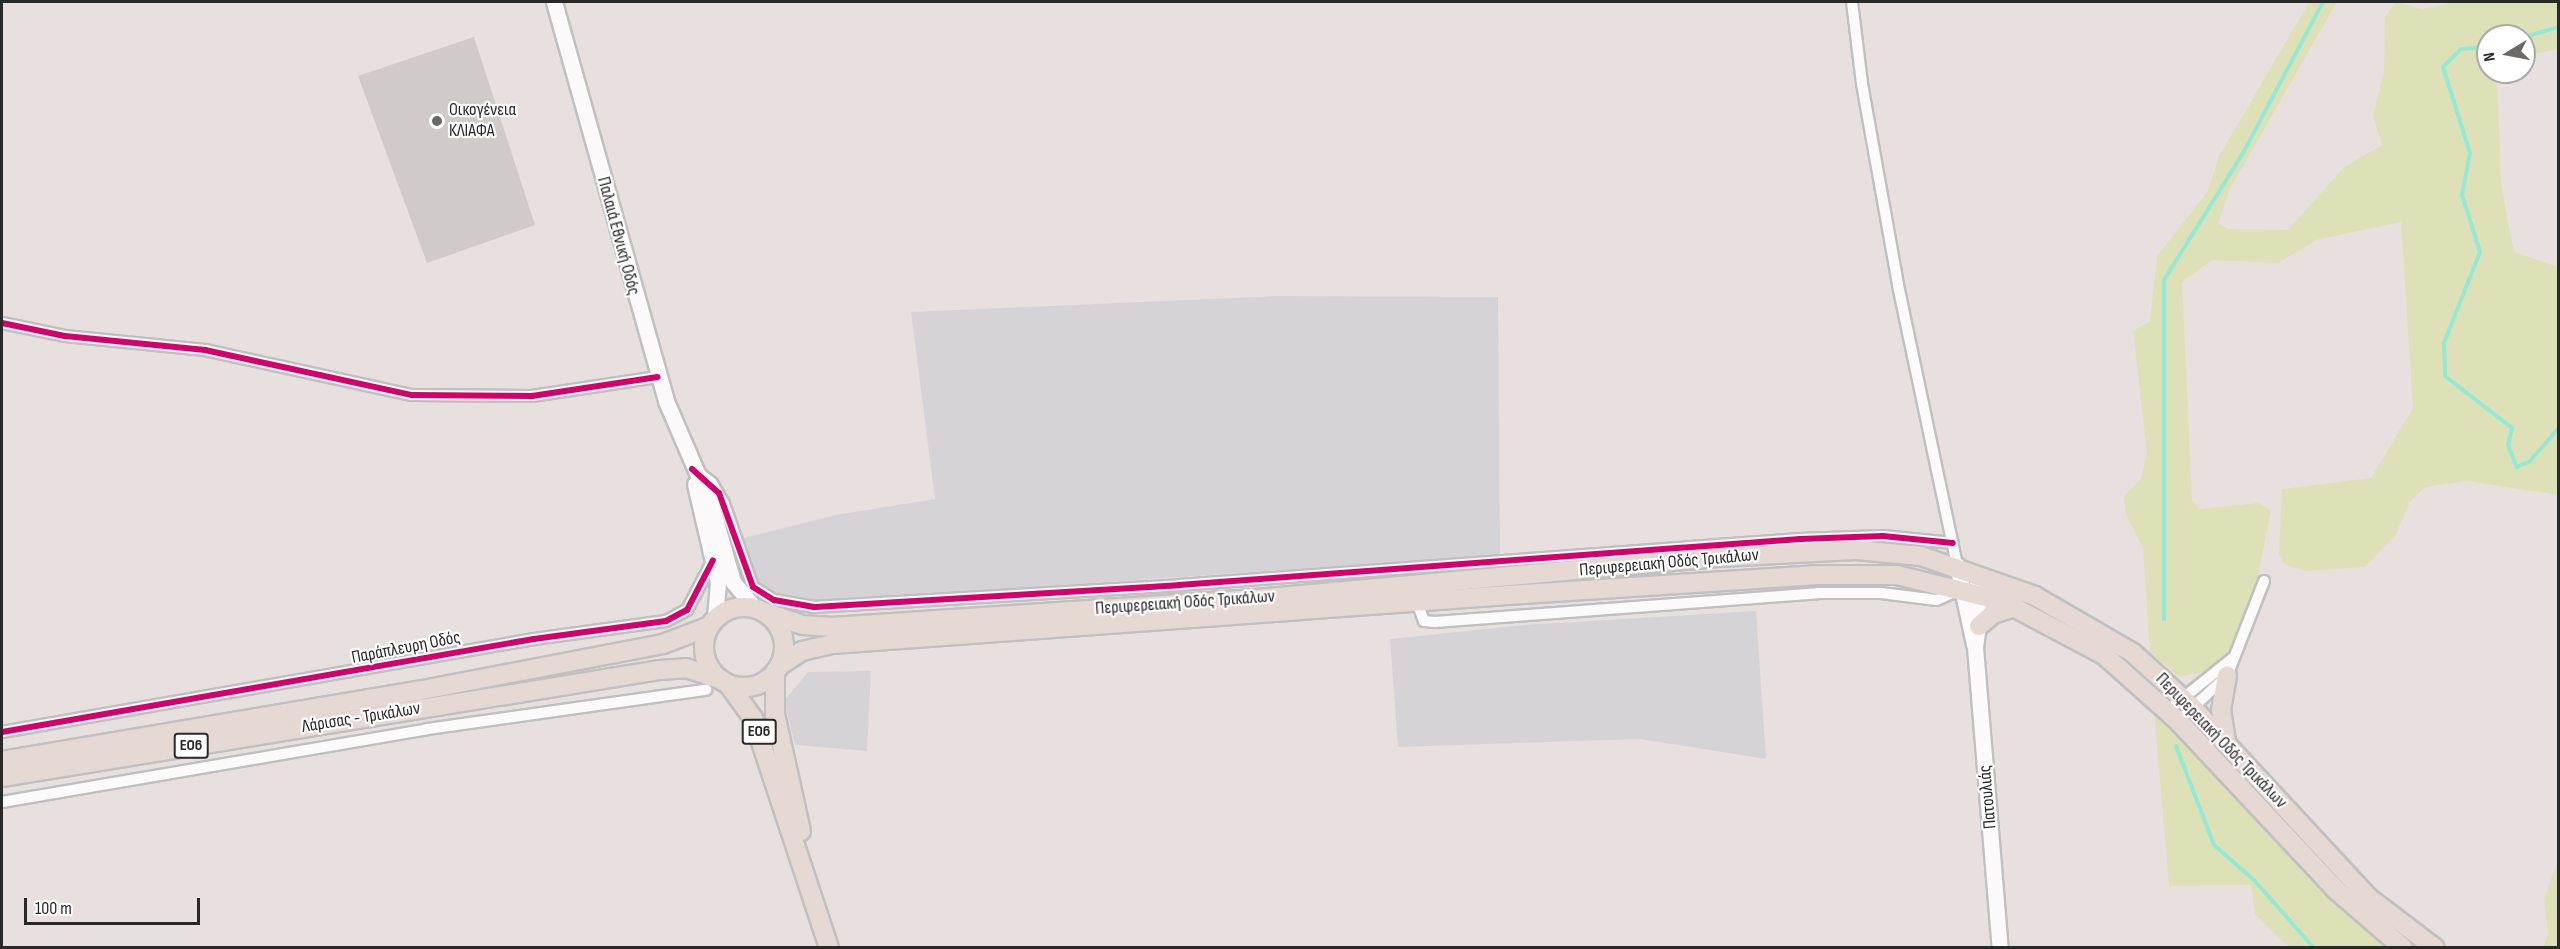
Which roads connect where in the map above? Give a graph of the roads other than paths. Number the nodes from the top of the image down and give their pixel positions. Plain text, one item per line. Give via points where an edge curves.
1 (554, 2) edge
2 (1852, 2) edge
3 (2, 323) edge
4 (658, 377) junction
5 (692, 469) junction
6 (1953, 543) junction
7 (713, 560) junction
8 (1965, 568) junction
9 (1374, 570) junction
10 (1266, 579) junction
11 (2264, 581) dead end
12 (1230, 582) junction
13 (1375, 589) junction
14 (1969, 590) junction
15 (1042, 592) junction
16 (1179, 594) junction
17 (1268, 598) junction
18 (1231, 600) junction
19 (2015, 607) junction
20 (759, 610) junction
21 (1043, 612) junction
22 (713, 622) junction
23 (1979, 626) junction
24 (1975, 646) junction
25 (2233, 658) junction
26 (777, 669) junction
27 (2227, 676) junction
28 (718, 684) junction
29 (2187, 702) junction
30 (2172, 716) junction
31 (2, 732) edge
32 (2226, 743) junction
33 (2, 761) edge
34 (2, 777) edge
35 (2, 802) edge
36 (810, 883) junction
37 (829, 948) edge
38 (2000, 948) edge
39 (2403, 948) edge
40 (2435, 948) edge

1 - 4 main road, Παλαιά Εθνική Οδός
2 - 6 street via 1887,230
3 - 4 street via 65,336 205,350 412,395 532,396
4 - 5 main road, Παλαιά Εθνική Οδός
5 - 7 main road, Παλαιά Εθνική Οδός
5 - 15 street via 719,493 748,580 774,600 814,607 853,606
5 - 20 main road, Παλαιά Εθνική Οδός via 712,508 733,582
6 - 8 street
6 - 9 street via 1835,537
7 - 22 main road, Παλαιά Εθνική Οδός via 718,593
7 - 31 street, Παράπλευρη Οδός via 687,610 666,621 534,639
8 - 13 main road, Περιφερειακή Οδός Τρικάλων via 1890,552 1815,551
8 - 14 main road
8 - 29 main road, Περιφερειακή Οδός Τρικάλων via 2092,625 2133,653
9 - 10 street
9 - 13 street
10 - 12 street
10 - 17 street
11 - 25 street via 2254,615
12 - 16 street
12 - 18 street
13 - 17 main road, Περιφερειακή Οδός Τρικάλων
14 - 19 main road, Περιφερειακή Οδός Τρικάλων
14 - 23 main road, Πατουλιάς
14 - 24 main road, Πατουλιάς
14 - 26 main road, Περιφερειακή Οδός Τρικάλων via 1866,573 1417,602 833,644 802,651
15 - 16 street
15 - 21 street
16 - 18 main road, Περιφερειακή Οδός Τρικάλων
16 - 21 main road, Περιφερειακή Οδός Τρικάλων
17 - 18 main road, Περιφερειακή Οδός Τρικάλων
19 - 23 main road via 1993,614
19 - 30 main road, Περιφερειακή Οδός Τρικάλων via 2104,655
20 - 21 main road, Περιφερειακή Οδός Τρικάλων via 789,622 825,627
20 - 22 main road, ΕΟ6 via 734,608
20 - 26 main road, ΕΟ6 via 780,630 784,642
22 - 28 main road, ΕΟ6 via 706,660
22 - 33 main road, Λάρισας - Τρικάλων / ΕΟ6 via 663,644 417,692
23 - 24 main road, Πατουλιάς
24 - 38 main road, Πατουλιάς
25 - 27 street
25 - 29 street
26 - 28 main road, ΕΟ6 via 754,686
26 - 36 main road, ΕΟ6 via 775,714
27 - 29 street
27 - 32 main road via 2221,710
28 - 34 main road, Λάρισας - Τρικάλων / ΕΟ6 via 686,668 660,670
28 - 35 street
28 - 36 main road, ΕΟ6 via 753,718
29 - 30 street
29 - 30 street
29 - 32 main road, Περιφερειακή Οδός Τρικάλων
30 - 39 main road, Περιφερειακή Οδός Τρικάλων via 2335,889
32 - 40 main road, Περιφερειακή Οδός Τρικάλων via 2368,897
36 - 37 main road, ΕΟ6

